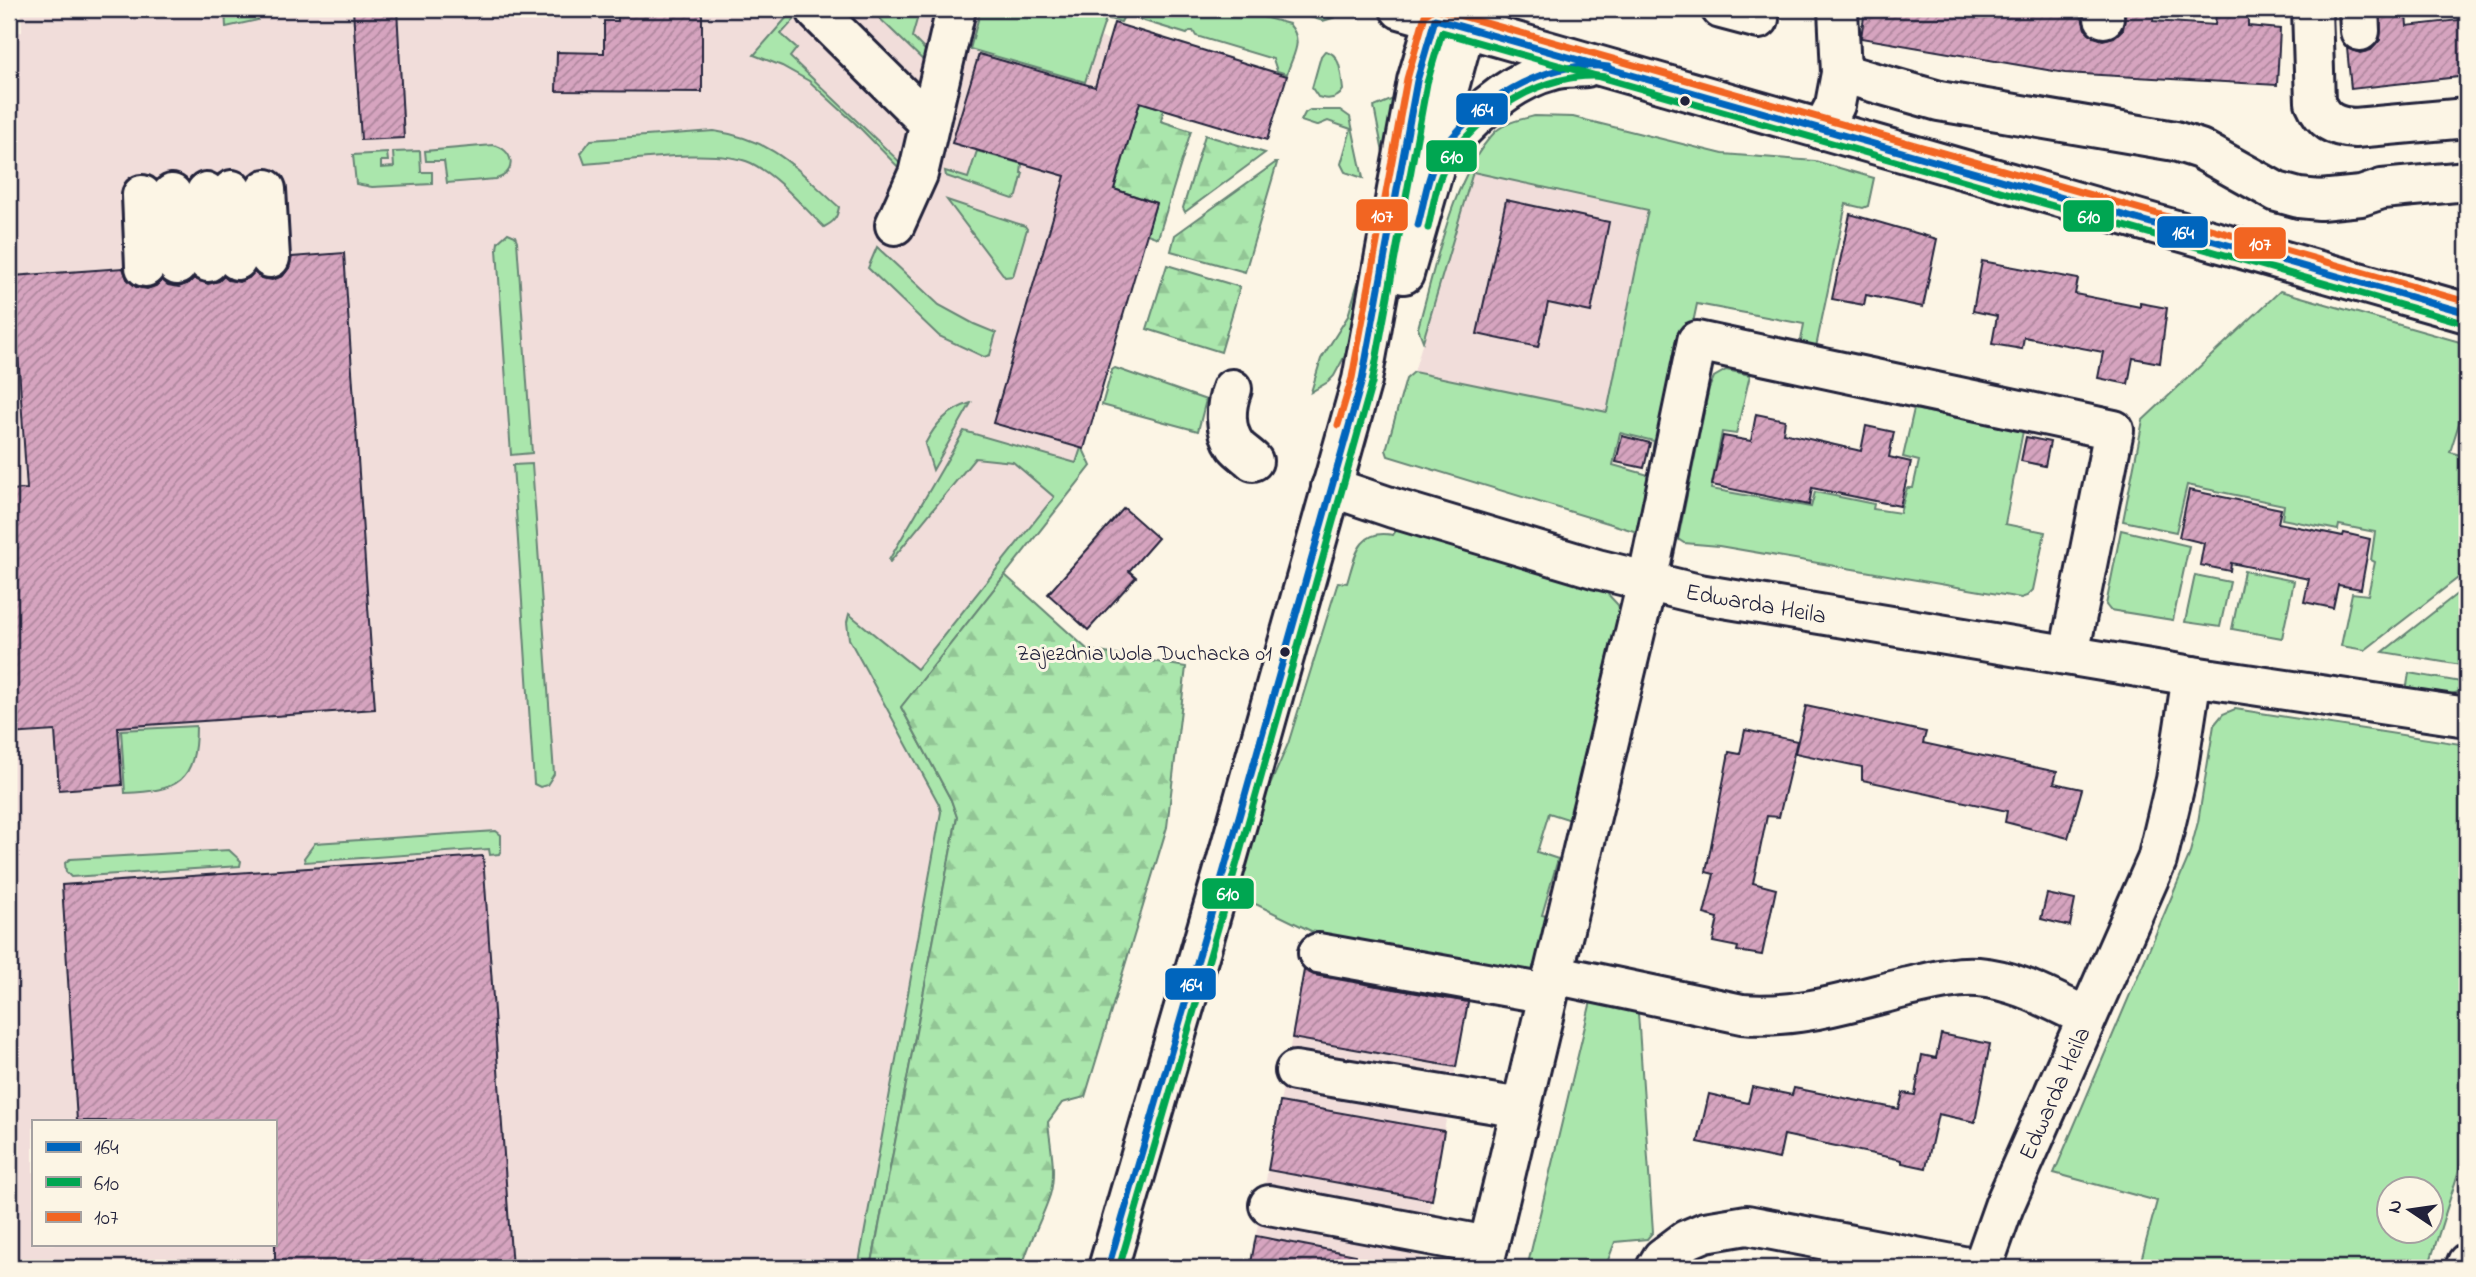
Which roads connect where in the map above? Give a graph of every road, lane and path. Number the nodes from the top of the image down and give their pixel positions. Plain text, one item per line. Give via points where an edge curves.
1 (956, 9) edge
2 (1721, 9) edge
3 (1838, 9) edge
4 (2312, 9) edge
5 (817, 12) dead end
6 (1433, 19) edge
7 (1759, 19) dead end
8 (1602, 66) junction
9 (1841, 73) junction
10 (2467, 118) edge
11 (929, 123) junction
12 (1822, 130) junction
13 (1437, 158) junction
14 (2467, 181) edge
15 (203, 192) junction
16 (895, 225) dead end
17 (208, 262) junction
18 (2467, 313) edge
19 (1362, 380) junction
20 (1231, 389) dead end
21 (1253, 461) dead end
22 (1331, 487) junction
23 (1647, 582) junction
24 (2069, 655) junction
25 (2192, 676) junction
26 (2467, 717) edge
27 (1318, 953) dead end
28 (1551, 984) junction
29 (2087, 1017) junction
30 (1295, 1071) dead end
31 (1521, 1108) junction
32 (1269, 1205) dead end
33 (1485, 1257) edge
34 (2467, 1263) edge
35 (1108, 1268) edge
36 (1656, 1268) edge
37 (1973, 1268) edge
38 (1982, 1268) edge
39 (2465, 1268) edge

1 - 11 street
2 - 7 street
3 - 9 street
4 - 10 street via 2315,102 2328,122 2355,128
5 - 11 street
6 - 8 street
6 - 13 street
6 - 19 street via 1413,100
8 - 12 street
8 - 13 street via 1555,69 1531,78 1489,105
9 - 12 street via 1835,104
9 - 14 street via 1939,101 2175,141 2200,149 2277,192 2299,198 2334,199
11 - 16 street via 918,174
12 - 18 street
13 - 19 street via 1395,304
15 - 17 street
15 - 17 street
15 - 17 street
19 - 22 street
20 - 21 street via 1226,405 1228,425 1236,445
22 - 23 street, Edwarda Heila
22 - 35 street
23 - 24 street, Edwarda Heila via 1759,606
23 - 24 street via 1697,341 2114,430
23 - 28 street
24 - 25 street, Edwarda Heila
25 - 26 street, Edwarda Heila
25 - 29 street, Edwarda Heila via 2176,780 2157,860
27 - 28 street
28 - 29 street via 1763,1016 1975,976 2024,988
28 - 31 street
29 - 38 street, Edwarda Heila via 2004,1206
30 - 31 street
31 - 33 street
32 - 33 street
34 - 39 street
36 - 37 street via 1686,1240 1747,1225

